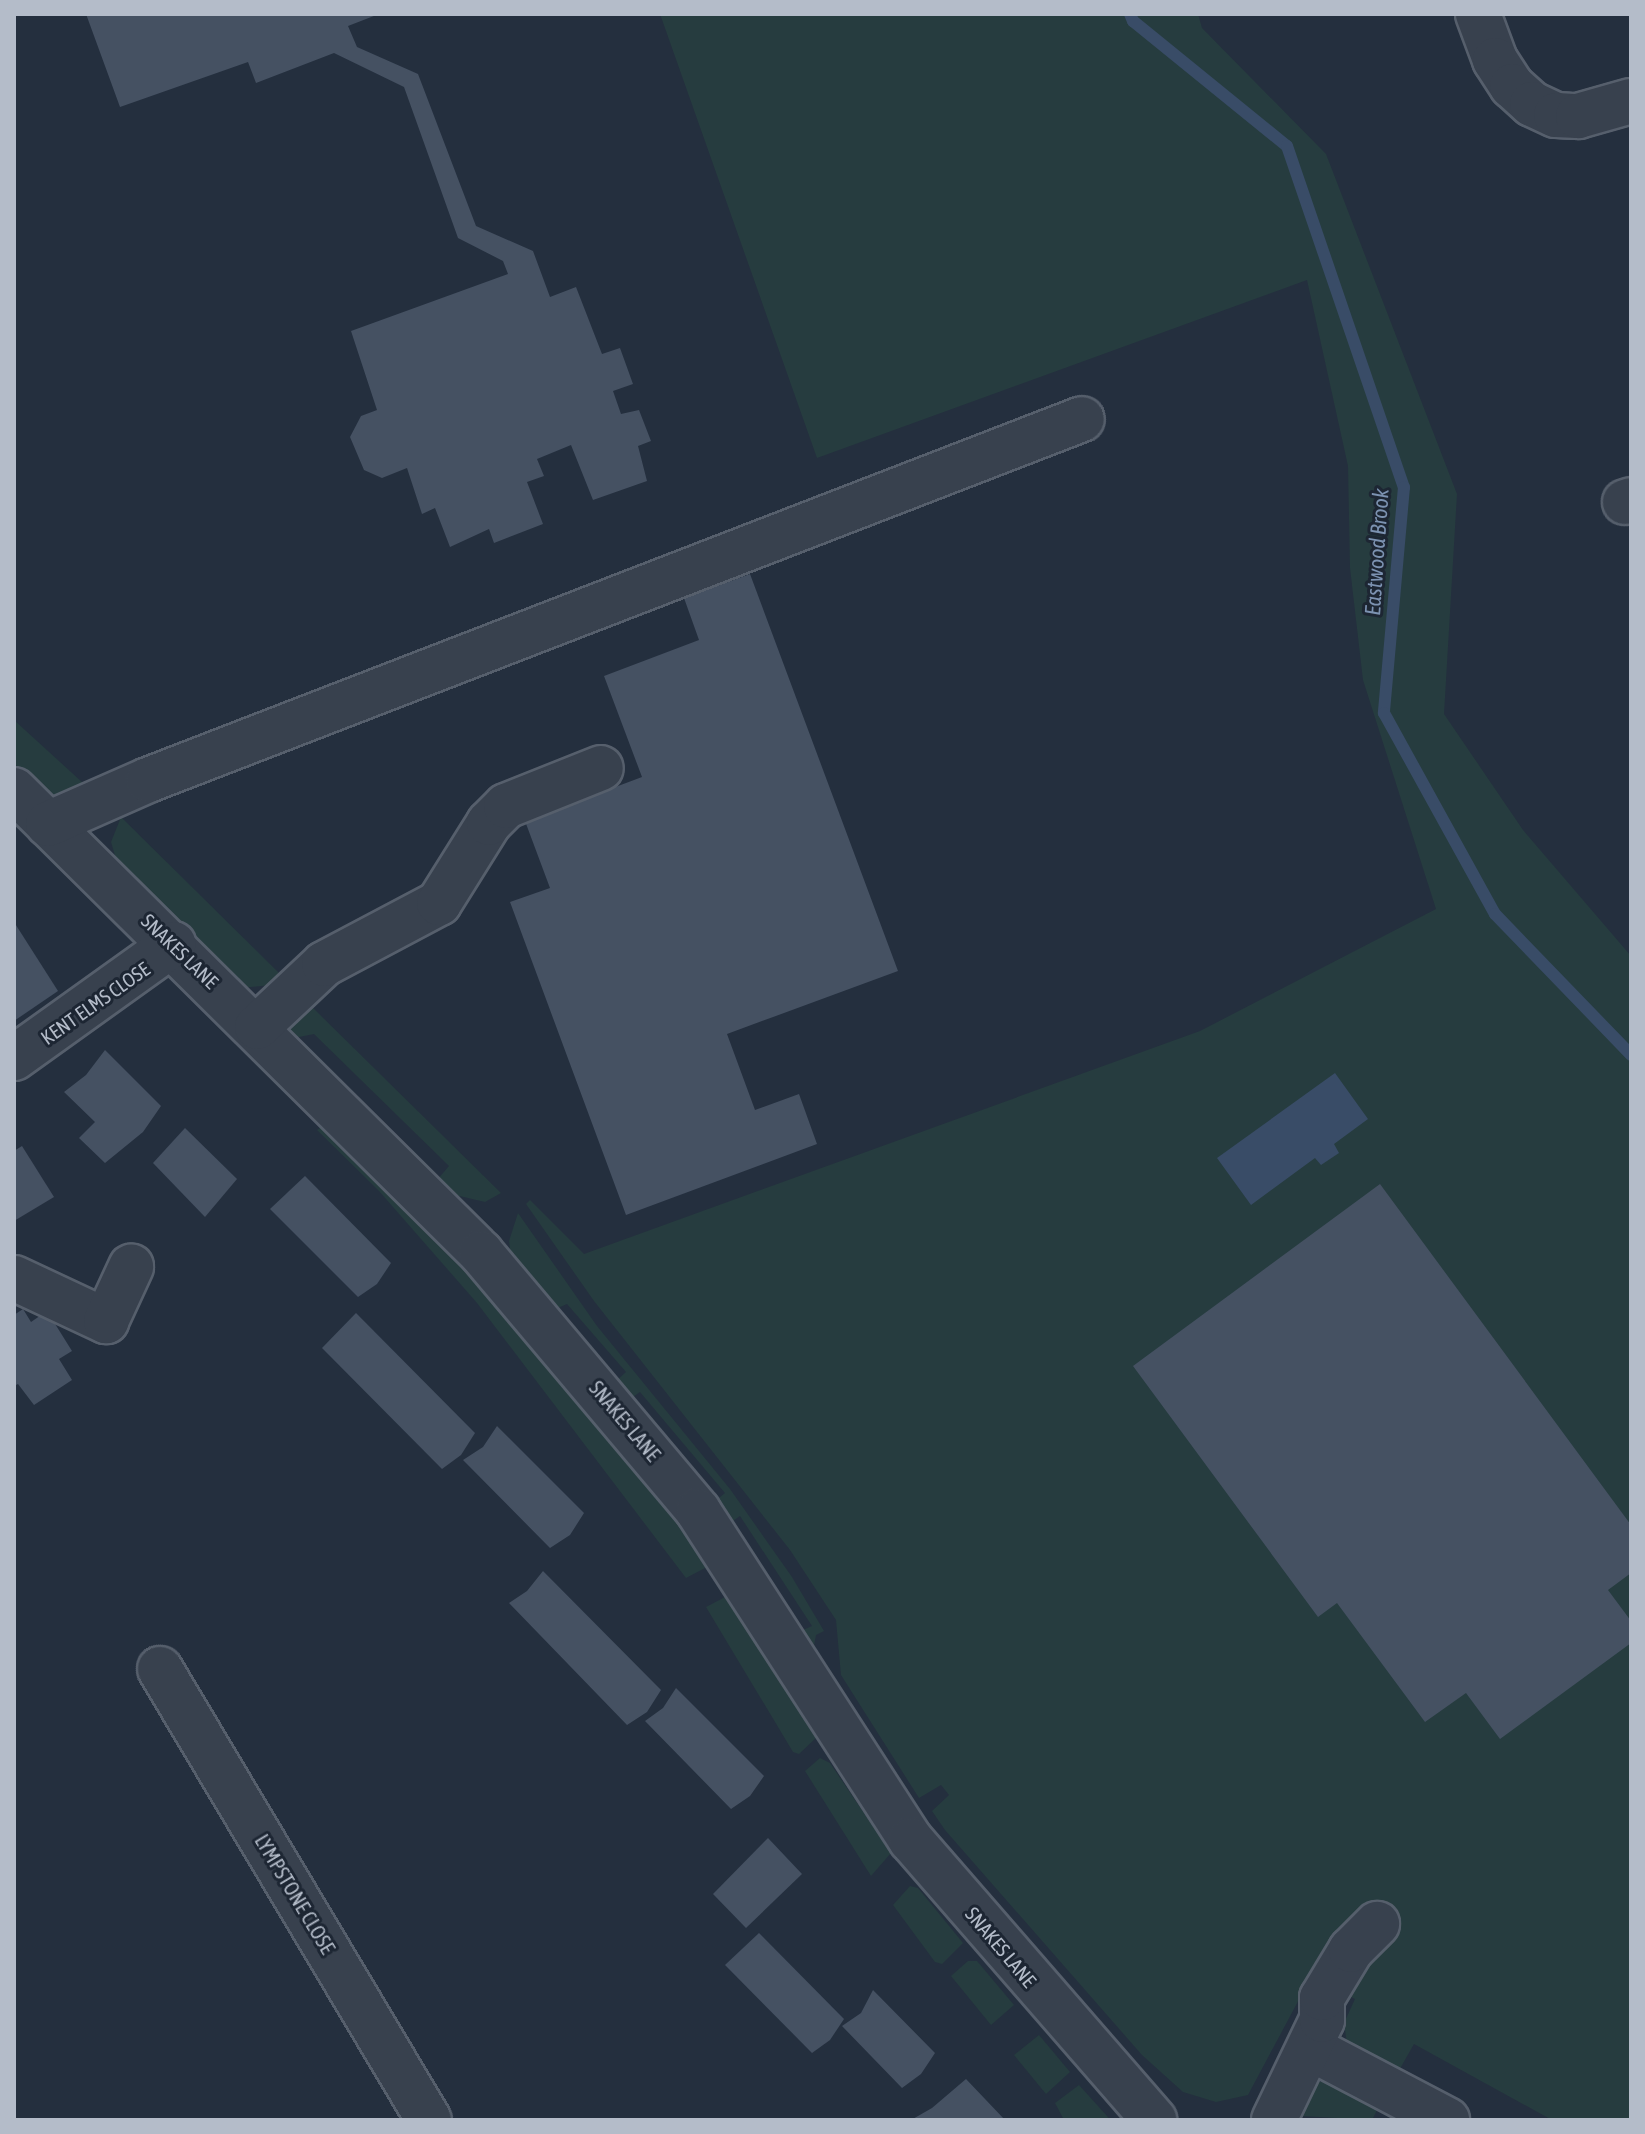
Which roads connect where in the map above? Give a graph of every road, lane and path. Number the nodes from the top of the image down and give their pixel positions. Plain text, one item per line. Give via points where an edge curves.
1 (1478, 14) edge
2 (1631, 101) edge
3 (1082, 419) dead end
4 (601, 768) dead end
5 (14, 790) edge
6 (48, 824) junction
7 (173, 944) junction
8 (257, 1027) junction
9 (14, 1058) edge
10 (131, 1267) dead end
11 (14, 1278) edge
12 (160, 1669) dead end
13 (1370, 1933) dead end
14 (1316, 2034) junction
15 (1149, 2118) edge
16 (429, 2120) edge
17 (1274, 2120) edge
18 (1447, 2120) edge

1 - 2 street via 1495,60 1532,104 1556,115 1578,116
3 - 6 street via 148,780
4 - 8 street via 506,806 489,823 439,903 324,964
5 - 6 street, SNAKES LANE
6 - 7 street, SNAKES LANE
7 - 8 street, SNAKES LANE
7 - 9 street, KENT ELMS CLOSE
8 - 15 street, SNAKES LANE via 471,1242 641,1439 740,1571 840,1736 911,1840
10 - 11 street via 106,1321
12 - 16 street, LYMPSTONE CLOSE
13 - 14 street via 1351,1950 1322,1998
14 - 17 street
14 - 18 street

